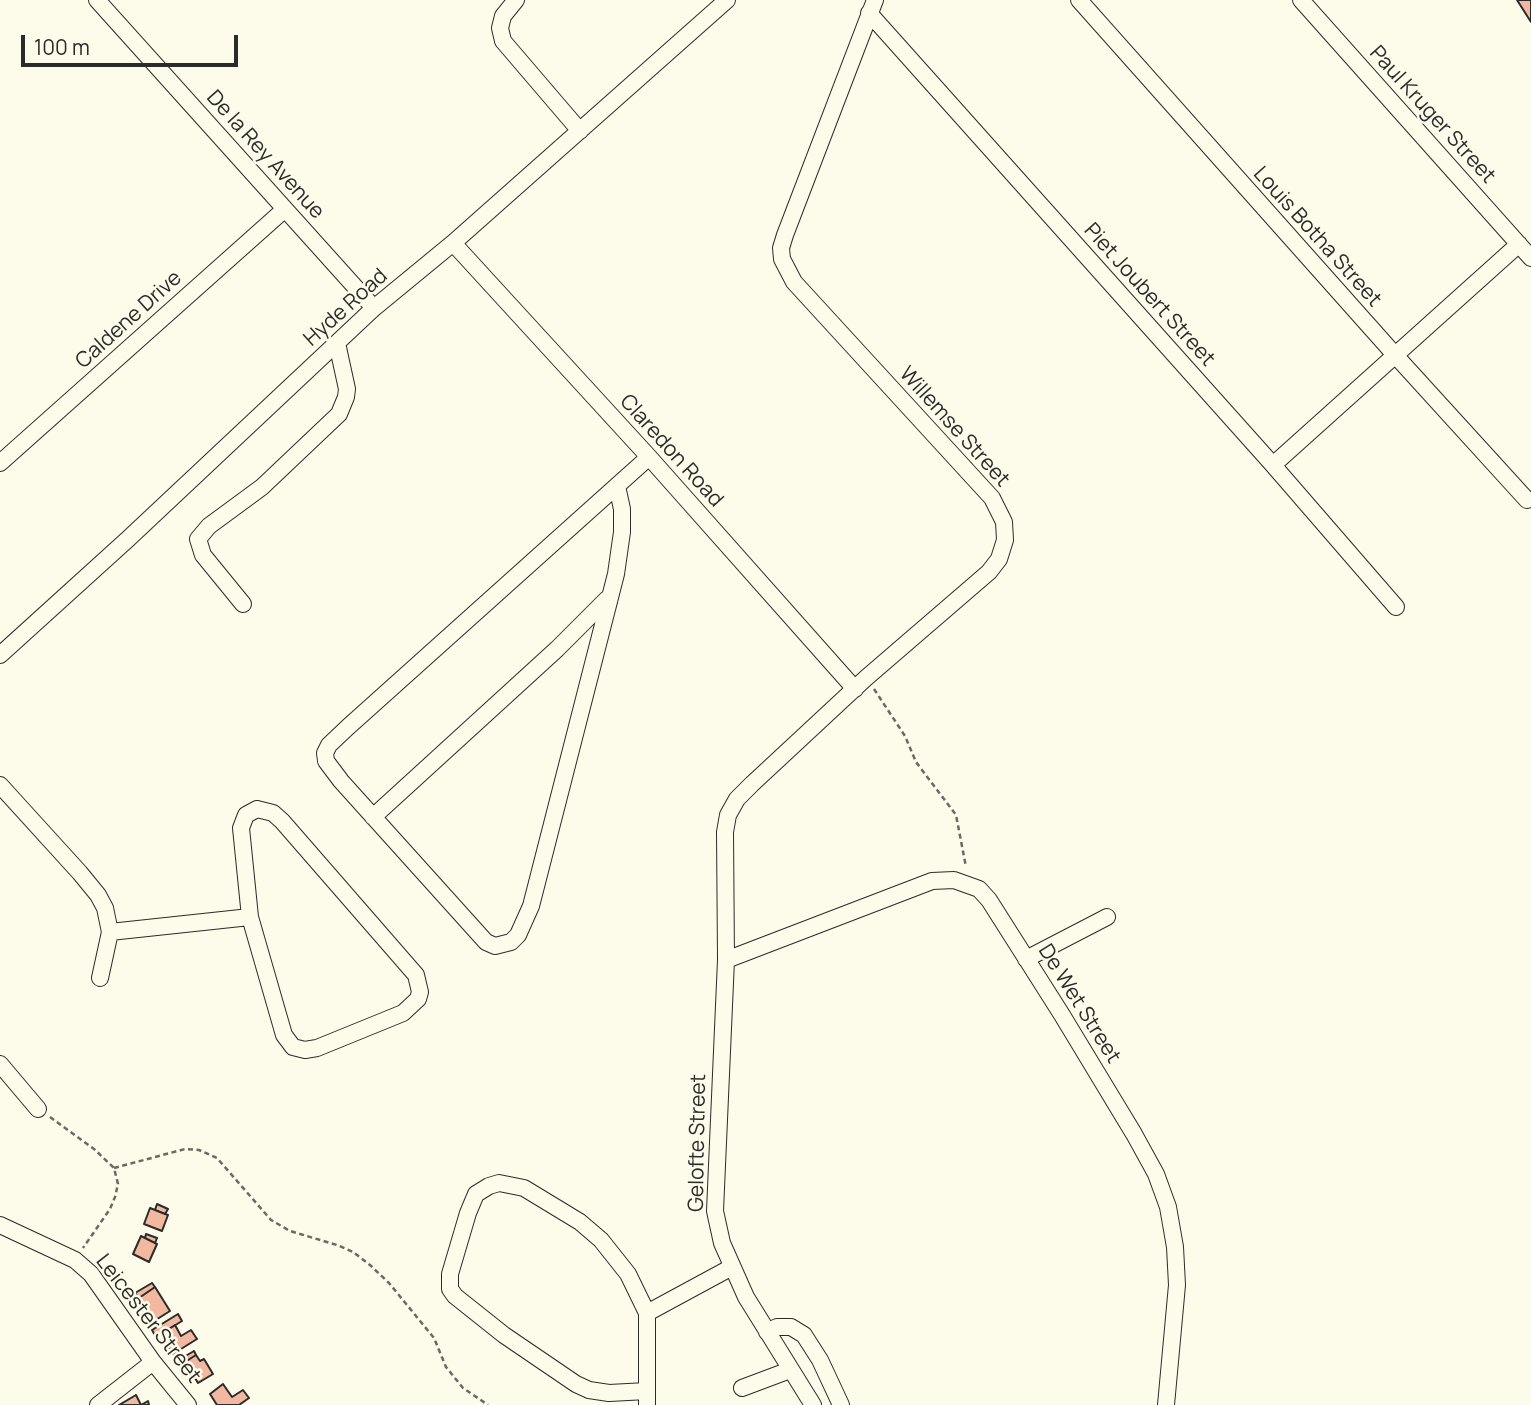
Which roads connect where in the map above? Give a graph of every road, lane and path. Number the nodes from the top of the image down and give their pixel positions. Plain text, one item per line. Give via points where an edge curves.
1 (97, 0) edge
2 (516, 0) edge
3 (727, 0) edge
4 (1079, 0) edge
5 (1301, 0) edge
6 (872, 6) edge
7 (580, 131) junction
8 (285, 209) junction
9 (453, 243) junction
10 (1519, 244) junction
11 (1531, 258) edge
12 (374, 308) junction
13 (337, 343) junction
14 (1395, 355) junction
15 (649, 457) junction
16 (0, 463) edge
17 (1273, 465) junction
18 (617, 486) junction
19 (1527, 500) dead end
20 (609, 597) junction
21 (243, 604) dead end
22 (1396, 607) dead end
23 (0, 654) edge
24 (861, 683) junction
25 (0, 785) edge
26 (373, 817) junction
27 (725, 857) joint
28 (970, 884) junction
29 (250, 917) junction
30 (1107, 917) dead end
31 (110, 932) junction
32 (1026, 959) junction
33 (726, 960) junction
34 (100, 978) dead end
35 (0, 1064) edge
36 (38, 1110) joint
37 (114, 1168) junction
38 (0, 1225) edge
39 (75, 1260) junction
40 (732, 1267) junction
41 (647, 1313) junction
42 (767, 1332) junction
43 (153, 1362) junction
44 (790, 1370) junction
45 (741, 1388) dead end
46 (647, 1398) edge
47 (98, 1405) edge
48 (188, 1405) edge
49 (488, 1405) edge
50 (813, 1405) edge
51 (841, 1405) edge
52 (1166, 1405) edge

1 - 8 street, De la Rey Avenue
2 - 7 street via 503,16 503,41
3 - 7 street, Hyde Road
4 - 14 street, Louis Botha Street
5 - 10 street, Paul Kruger Street
6 - 17 street, Piet Joubert Street
6 - 24 street, Willemse Street via 785,236 782,259 794,282 992,498 1005,531 1003,550 989,572
7 - 9 street, Hyde Road
8 - 12 street, De la Rey Avenue
8 - 16 street, Caldene Drive
9 - 12 street, Hyde Road
9 - 15 street, Claredon Road
10 - 11 street, Paul Kruger Street
10 - 14 street
12 - 13 street, Hyde Road
13 - 21 street via 346,389 339,414 271,479 198,539 203,555
13 - 23 street, Hyde Road
14 - 17 street
14 - 19 street, Louis Botha Street
15 - 18 street
15 - 24 street, Claredon Road
17 - 22 street, Piet Joubert Street
18 - 20 street via 622,532
18 - 26 street via 329,745 326,761
20 - 26 street
20 - 26 street via 531,906 511,942 495,946 486,942
24 - 27 street, Willemse Street via 737,799 728,815
24 - 28 path via 905,736 916,762 956,814
25 - 31 street via 98,895
27 - 33 street, Gelofte Street
28 - 32 street, De Wet Street via 989,900
28 - 33 street via 932,880
29 - 29 street via 284,1035 293,1047 317,1048 404,1013 418,999 416,975 282,821 264,810 251,811 242,822
29 - 31 street
30 - 32 street
31 - 34 street
32 - 52 street, De Wet Street via 1156,1174 1168,1207 1177,1285
33 - 40 street, Gelofte Street via 715,1211
35 - 36 street
36 - 37 path
37 - 39 path via 118,1185 110,1209
37 - 49 path via 185,1149 217,1158 271,1220 353,1252 370,1265 434,1338 446,1367 463,1388
38 - 39 street
39 - 43 street, Leicester Street via 91,1274
40 - 41 street
40 - 42 street, Gelofte Street
41 - 46 street
41 - 46 street via 628,1274 580,1222 524,1188 507,1183 493,1184 477,1194 450,1274 455,1296 576,1384
42 - 44 street, Gelofte Street
42 - 51 street via 791,1327 804,1335
43 - 47 street
43 - 48 street, Leicester Street
44 - 45 street
44 - 50 street, Gelofte Street

